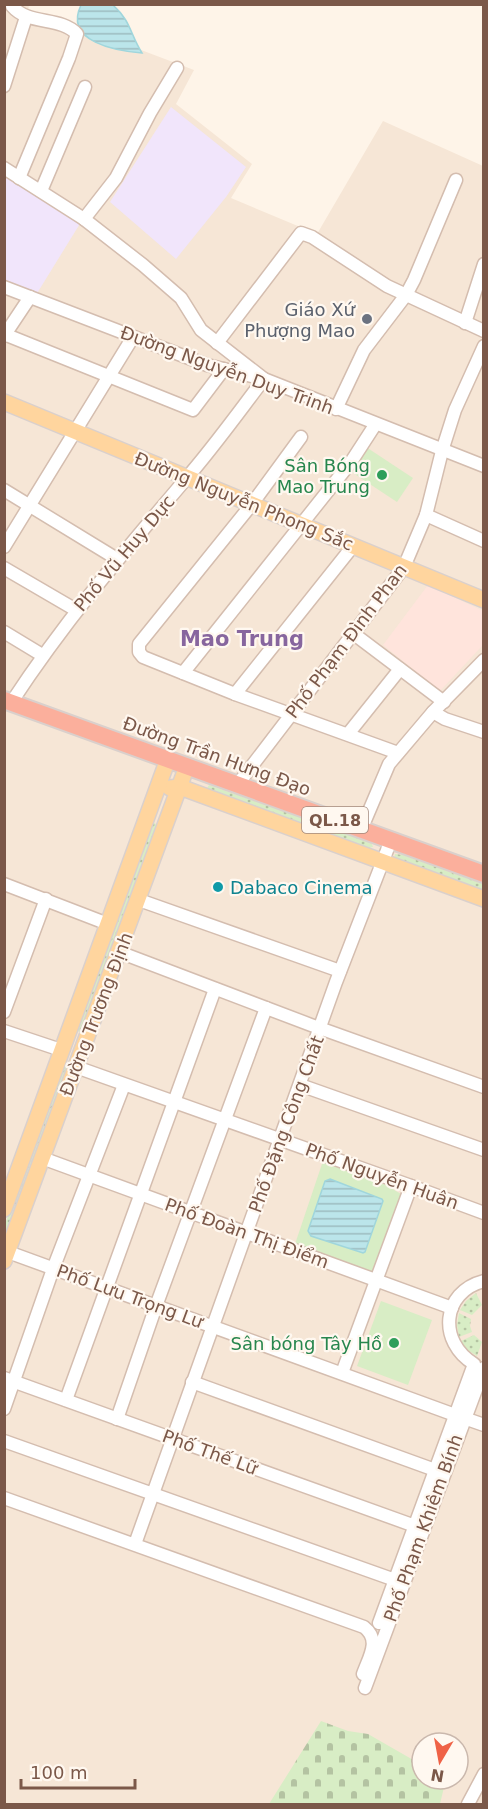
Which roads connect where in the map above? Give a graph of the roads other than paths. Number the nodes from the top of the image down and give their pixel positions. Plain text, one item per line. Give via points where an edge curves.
1 (10, 8) edge
2 (26, 17) junction
3 (177, 68) dead end
4 (4, 86) edge
5 (85, 87) dead end
6 (4, 168) edge
7 (19, 178) junction
8 (456, 180) dead end
9 (41, 191) junction
10 (84, 219) junction
11 (483, 264) edge
12 (4, 287) edge
13 (406, 295) junction
14 (30, 297) junction
15 (465, 323) junction
16 (483, 332) edge
17 (5, 335) edge
18 (133, 337) junction
19 (217, 343) junction
20 (483, 346) edge
21 (224, 369) junction
22 (109, 375) junction
23 (264, 379) junction
24 (4, 402) edge
25 (336, 408) junction
26 (375, 425) junction
27 (75, 430) junction
28 (301, 437) dead end
29 (442, 451) junction
30 (483, 466) edge
31 (187, 478) junction
32 (4, 490) edge
33 (252, 504) junction
34 (31, 505) junction
35 (426, 515) junction
36 (300, 524) junction
37 (483, 541) edge
38 (353, 546) junction
39 (4, 547) edge
40 (117, 559) junction
41 (404, 567) junction
42 (4, 568) edge
43 (483, 600) edge
44 (76, 610) junction
45 (4, 632) edge
46 (354, 634) junction
47 (42, 655) junction
48 (481, 667) edge
49 (399, 669) junction
50 (183, 673) junction
51 (236, 694) junction
52 (8, 701) edge
53 (444, 702) junction
54 (433, 712) junction
55 (291, 713) junction
56 (483, 732) edge
57 (348, 734) junction
58 (398, 753) junction
59 (168, 759) junction
60 (187, 766) junction
61 (238, 784) junction
62 (180, 787) junction
63 (156, 793) junction
64 (361, 830) junction
65 (391, 840) junction
66 (383, 862) junction
67 (483, 874) edge
68 (4, 884) edge
69 (46, 899) junction
70 (483, 899) edge
71 (139, 900) junction
72 (108, 924) junction
73 (119, 952) junction
74 (340, 971) junction
75 (215, 989) junction
76 (266, 1008) junction
77 (4, 1012) edge
78 (321, 1028) junction
79 (4, 1031) edge
80 (61, 1050) junction
81 (78, 1062) junction
82 (124, 1085) junction
83 (300, 1085) junction
84 (483, 1087) edge
85 (174, 1102) junction
86 (225, 1120) junction
87 (280, 1140) junction
88 (483, 1150) edge
89 (42, 1158) junction
90 (90, 1176) junction
91 (411, 1186) junction
92 (140, 1194) junction
93 (4, 1209) edge
94 (190, 1212) junction
95 (483, 1213) edge
96 (246, 1233) junction
97 (6, 1257) edge
98 (54, 1269) junction
99 (377, 1280) junction
100 (483, 1281) edge
101 (106, 1288) junction
102 (156, 1306) junction
103 (452, 1308) junction
104 (212, 1326) junction
105 (480, 1367) edge
106 (342, 1373) junction
107 (9, 1380) edge
108 (192, 1382) junction
109 (66, 1400) junction
110 (4, 1409) edge
111 (460, 1416) junction
112 (117, 1419) junction
113 (483, 1425) edge
114 (171, 1438) junction
115 (4, 1441) edge
116 (435, 1470) junction
117 (152, 1492) junction
118 (4, 1498) edge
119 (415, 1526) junction
120 (135, 1544) junction
121 (395, 1580) junction
122 (380, 1623) dead end
123 (363, 1674) dead end
124 (365, 1688) dead end
125 (483, 1774) edge
126 (468, 1804) edge

1 - 2 street
2 - 4 street
2 - 7 street via 71,27 77,34
3 - 10 street via 116,178
5 - 9 street
6 - 7 street
7 - 9 street
8 - 13 street
9 - 10 street
10 - 19 street via 172,290 189,308 201,330
11 - 15 street
12 - 14 street, Đường Nguyễn Duy Trinh
13 - 15 street
13 - 19 street via 301,233
13 - 25 street via 364,350
14 - 17 street
14 - 18 street, Đường Nguyễn Duy Trinh
15 - 16 street
17 - 22 street
18 - 21 street, Đường Nguyễn Duy Trinh
18 - 22 street
19 - 23 street
20 - 29 street, Phố Phạm Đình Phan
21 - 22 street via 193,410
21 - 23 street, Đường Nguyễn Duy Trinh
22 - 27 street
23 - 25 street, Đường Nguyễn Duy Trinh
23 - 31 street, Phố Vũ Huy Dực
24 - 27 main road, Đường Nguyễn Phong Sắc
25 - 26 street, Đường Nguyễn Duy Trinh
26 - 29 street, Đường Nguyễn Duy Trinh
26 - 36 street via 351,462
27 - 31 main road, Đường Nguyễn Phong Sắc
27 - 34 street
28 - 33 street
29 - 30 street, Đường Nguyễn Duy Trinh
29 - 35 street, Phố Phạm Đình Phan
31 - 33 main road, Đường Nguyễn Phong Sắc
31 - 40 street, Phố Vũ Huy Dực
32 - 34 street
33 - 36 main road, Đường Nguyễn Phong Sắc
33 - 50 street via 139,644 143,657
34 - 39 street
34 - 40 street
35 - 37 street
35 - 41 street, Phố Phạm Đình Phan
36 - 38 main road, Đường Nguyễn Phong Sắc
36 - 50 street
38 - 41 main road, Đường Nguyễn Phong Sắc
38 - 51 street
40 - 44 street, Phố Vũ Huy Dực
41 - 43 main road, Đường Nguyễn Phong Sắc
41 - 46 street, Phố Phạm Đình Phan
42 - 44 street
44 - 47 street, Phố Vũ Huy Dực
45 - 47 street
46 - 49 street
46 - 55 street, Phố Phạm Đình Phan
47 - 52 street, Phố Vũ Huy Dực
48 - 53 street
49 - 53 street
49 - 57 street
50 - 51 street
51 - 55 street
52 - 59 highway, Đường Trần Hưng Đạo / QL.18
53 - 54 street
54 - 56 street
54 - 58 street
55 - 57 street
55 - 61 street, Phố Phạm Đình Phan
57 - 58 street
58 - 64 street via 386,770
59 - 60 highway, Đường Trần Hưng Đạo / QL.18
59 - 62 main road
59 - 63 main road, Đường Trương Định
60 - 61 highway, Đường Trần Hưng Đạo / QL.18
60 - 62 main road, Đường Trương Định
61 - 64 highway, Đường Trần Hưng Đạo / QL.18
62 - 63 main road
62 - 66 main road
62 - 71 main road, Đường Trương Định
63 - 72 main road, Đường Trương Định
64 - 65 highway, Đường Trần Hưng Đạo / QL.18
65 - 66 street, Phố Đặng Công Chất
65 - 67 highway, Đường Trần Hưng Đạo / QL.18
66 - 70 main road
66 - 74 street, Phố Đặng Công Chất
68 - 69 street
69 - 72 street
69 - 77 street
71 - 73 main road, Đường Trương Định
71 - 74 street
72 - 80 main road, Đường Trương Định
73 - 75 street
73 - 81 main road, Đường Trương Định
74 - 78 street, Phố Đặng Công Chất
75 - 76 street
75 - 85 street
76 - 78 street
76 - 86 street
78 - 83 street, Phố Đặng Công Chất
78 - 84 street
79 - 80 street
80 - 81 main road
80 - 93 main road, Đường Trương Định
81 - 82 street, Phố Nguyễn Huân
81 - 89 main road, Đường Trương Định
82 - 85 street, Phố Nguyễn Huân
82 - 90 street
83 - 87 street, Phố Đặng Công Chất
83 - 88 street
85 - 86 street, Phố Nguyễn Huân
85 - 92 street
86 - 87 street, Phố Nguyễn Huân
86 - 94 street
87 - 91 street, Phố Nguyễn Huân
87 - 96 street, Phố Đặng Công Chất
89 - 90 street, Phố Đoàn Thị Điểm
89 - 97 main road, Đường Trương Định
90 - 92 street, Phố Đoàn Thị Điểm
90 - 98 street
91 - 95 street, Phố Nguyễn Huân
91 - 99 street
92 - 94 street, Phố Đoàn Thị Điểm
92 - 101 street
94 - 96 street, Phố Đoàn Thị Điểm
94 - 102 street
96 - 99 street, Phố Đoàn Thị Điểm
96 - 104 street, Phố Đặng Công Chất
97 - 98 street, Phố Lưu Trọng Lư
98 - 101 street, Phố Lưu Trọng Lư
98 - 107 street
99 - 103 street, Phố Đoàn Thị Điểm
99 - 106 street
100 - 103 street via 462,1293
101 - 102 street, Phố Lưu Trọng Lư
101 - 109 street
102 - 104 street, Phố Lưu Trọng Lư
102 - 112 street
103 - 105 street via 451,1338 458,1351
104 - 106 street, Phố Lưu Trọng Lư
104 - 108 street, Phố Đặng Công Chất
105 - 111 street, Phố Phạm Khiêm Bính
106 - 111 street, Phố Lưu Trọng Lư
107 - 109 street, Phố Thế Lữ
107 - 110 street
108 - 114 street, Phố Đặng Công Chất
108 - 116 street
109 - 112 street, Phố Thế Lữ
111 - 113 street, Phố Lưu Trọng Lư
111 - 116 street, Phố Phạm Khiêm Bính
111 - 124 street, Phố Phạm Khiêm Bính
112 - 114 street, Phố Thế Lữ
114 - 117 street, Phố Đặng Công Chất
114 - 119 street, Phố Thế Lữ
115 - 117 street
116 - 119 street, Phố Phạm Khiêm Bính
117 - 120 street, Phố Đặng Công Chất
117 - 121 street
118 - 120 street
119 - 121 street, Phố Phạm Khiêm Bính
120 - 123 street via 364,1627 374,1643
121 - 122 street, Phố Phạm Khiêm Bính
125 - 126 street

